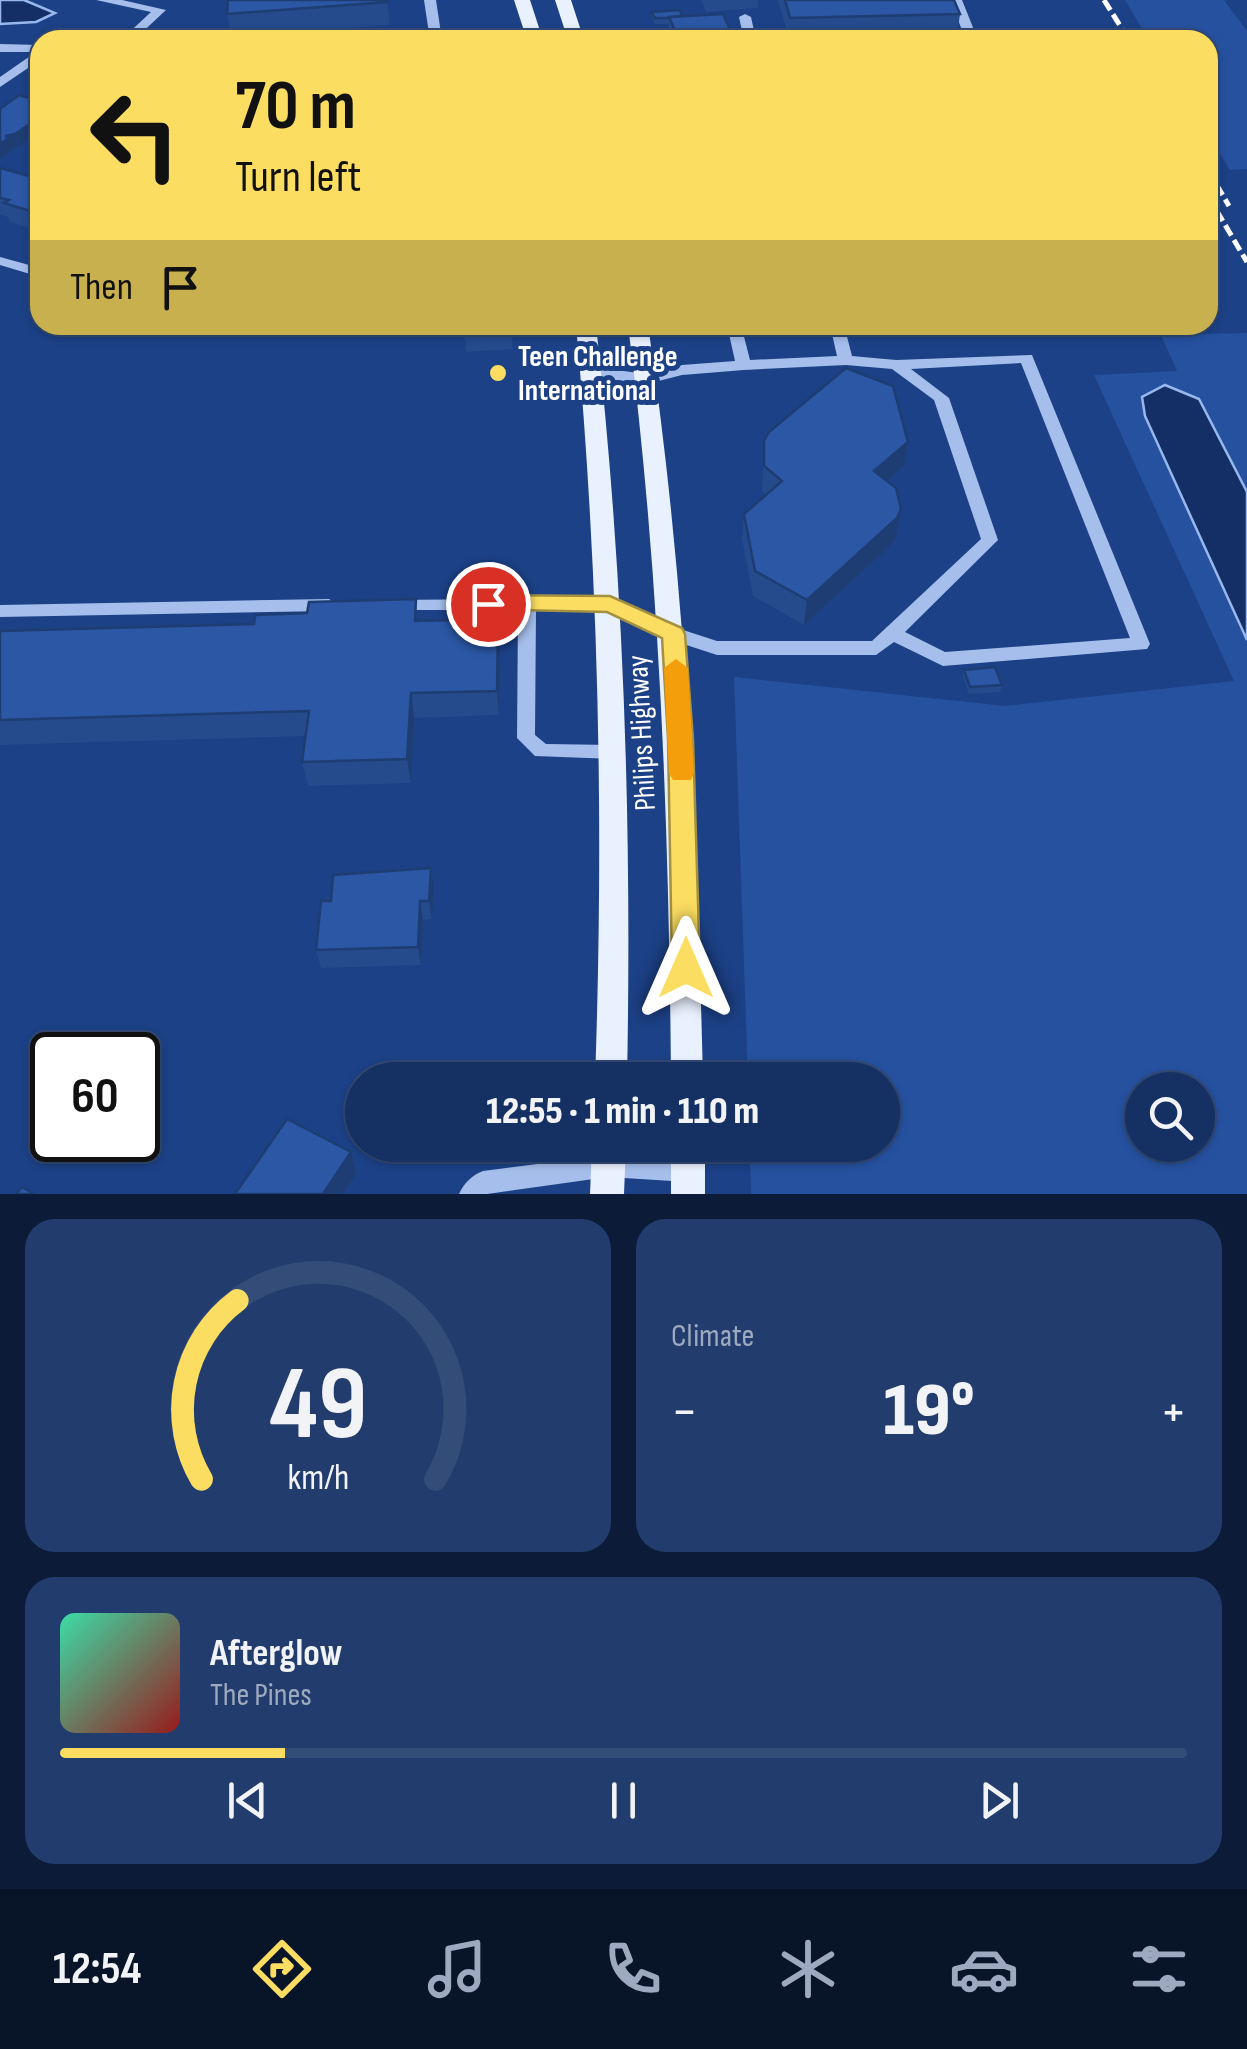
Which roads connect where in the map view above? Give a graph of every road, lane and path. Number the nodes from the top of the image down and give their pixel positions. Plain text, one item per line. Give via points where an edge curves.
1 (102, 0) edge
2 (430, 0) edge
3 (522, 0) edge
4 (562, 0) edge
5 (956, 0) edge
6 (745, 17) dead end
7 (138, 30) edge
8 (434, 30) edge
9 (532, 30) edge
10 (572, 30) edge
11 (748, 30) edge
12 (968, 30) edge
13 (0, 48) edge
14 (30, 51) edge
15 (30, 60) edge
16 (0, 83) edge
17 (0, 261) edge
18 (30, 271) edge
19 (587, 335) edge
20 (639, 335) edge
21 (737, 335) edge
22 (840, 335) edge
23 (846, 360) junction
24 (744, 364) junction
25 (896, 364) junction
26 (592, 372) junction
27 (646, 379) junction
28 (352, 604) edge
29 (372, 604) edge
30 (527, 604) junction
31 (610, 604) junction
32 (0, 611) edge
33 (892, 633) junction
34 (674, 634) junction
35 (614, 752) junction
36 (611, 1062) edge
37 (687, 1062) edge
38 (608, 1168) edge
39 (688, 1170) edge
40 (471, 1194) edge

1 - 7 street via 160,10
2 - 8 street
3 - 9 main road
4 - 10 main road
5 - 12 street
6 - 11 street
13 - 14 street
15 - 16 street
17 - 18 street
19 - 26 main road, Philips Highway
20 - 27 main road, Philips Highway
21 - 24 street
22 - 23 street
23 - 24 street
23 - 25 street
24 - 27 street
25 - 33 street via 941,398 990,540
25 - 33 street via 1026,358 1141,644 944,659
26 - 27 street
26 - 31 main road, Philips Highway
27 - 34 main road, Philips Highway
28 - 32 street
29 - 30 street
30 - 31 street
30 - 35 street via 526,738 542,751
31 - 34 street
31 - 35 main road, Philips Highway
33 - 34 street via 876,648 717,648
34 - 37 main road, Philips Highway
35 - 36 main road, Philips Highway
38 - 39 street
38 - 40 street via 483,1182

